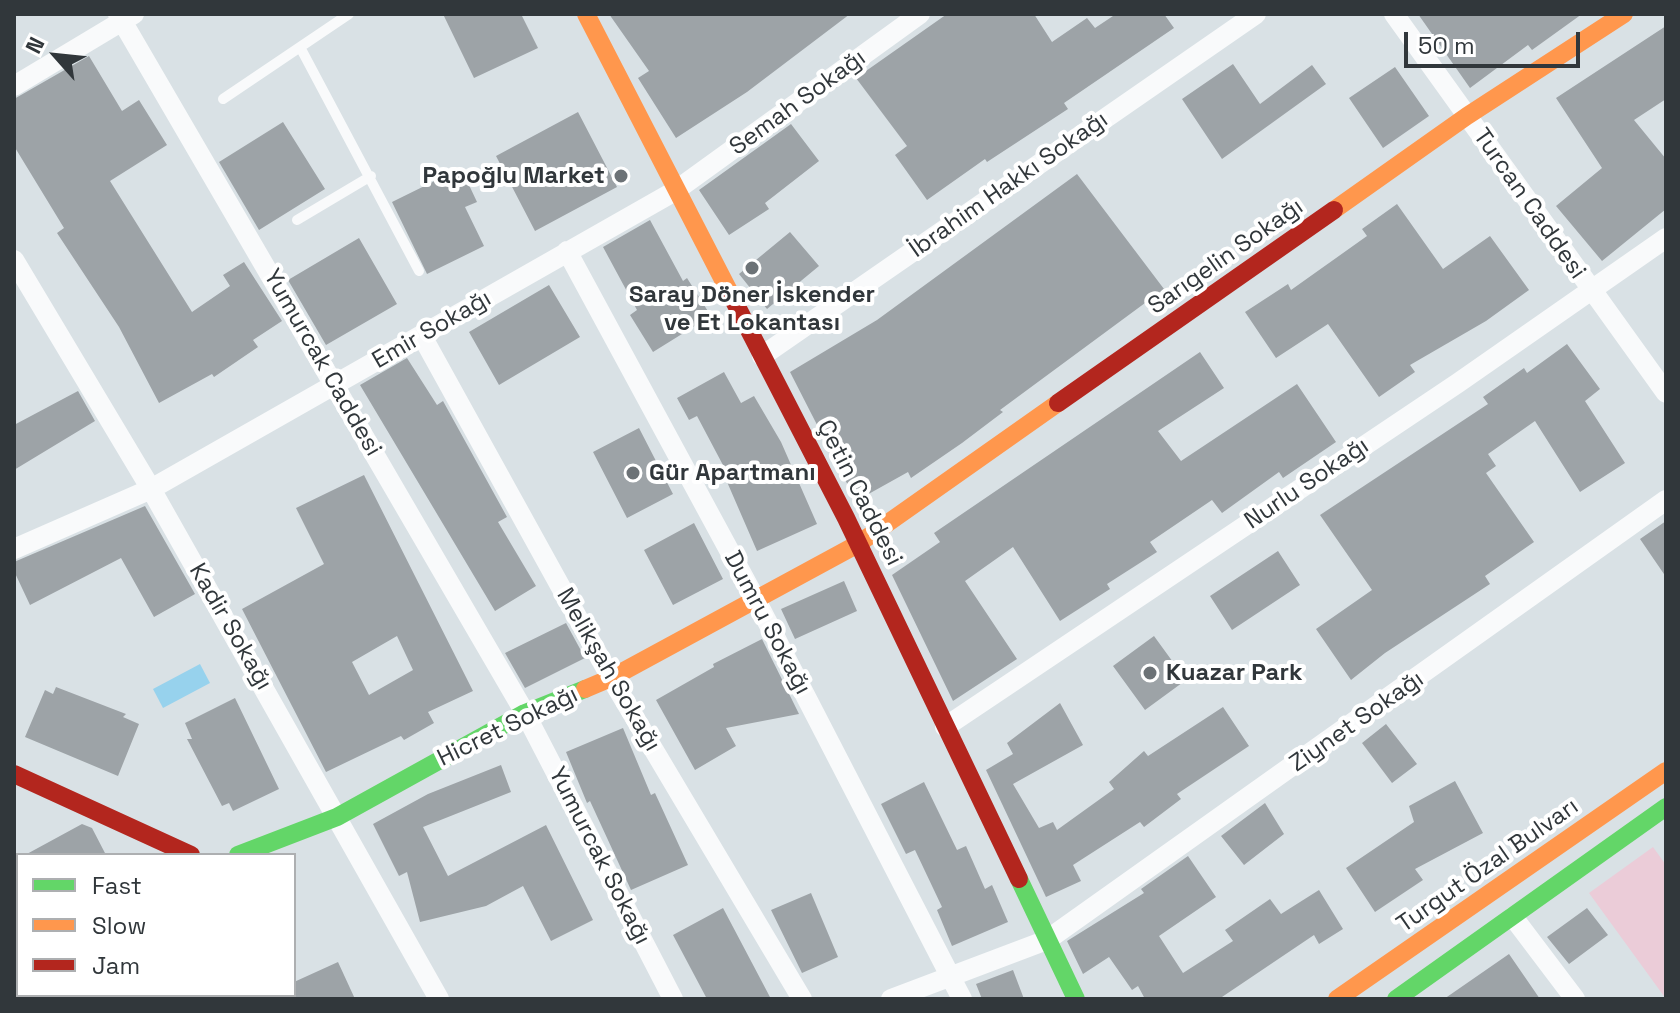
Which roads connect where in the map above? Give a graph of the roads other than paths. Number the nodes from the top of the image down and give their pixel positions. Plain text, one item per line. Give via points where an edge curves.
1 (349, 14) edge
2 (586, 14) edge
3 (920, 14) edge
4 (1256, 14) edge
5 (1394, 14) edge
6 (1624, 14) edge
7 (124, 16) edge
8 (300, 47) junction
9 (14, 86) edge
10 (223, 99) dead end
11 (1467, 116) junction
12 (371, 176) junction
13 (675, 191) junction
14 (297, 220) dead end
15 (1666, 238) edge
16 (567, 251) junction
17 (14, 260) edge
18 (419, 271) dead end
19 (1590, 291) junction
20 (422, 336) junction
21 (762, 356) junction
22 (335, 386) junction
23 (1666, 393) edge
24 (151, 489) junction
25 (1666, 500) edge
26 (858, 544) junction
27 (14, 549) edge
28 (756, 600) junction
29 (611, 678) junction
30 (525, 713) junction
31 (945, 727) junction
32 (1666, 771) edge
33 (14, 774) edge
34 (1666, 807) edge
35 (337, 817) junction
36 (187, 853) edge
37 (243, 853) edge
38 (1513, 917) junction
39 (1047, 940) junction
40 (951, 978) junction
41 (439, 999) edge
42 (673, 999) edge
43 (802, 999) edge
44 (891, 999) edge
45 (962, 999) edge
46 (1076, 999) edge
47 (1337, 999) edge
48 (1396, 999) edge
49 (1575, 999) edge

1 - 8 lane
2 - 13 street, Çetin Caddesi
3 - 13 street, Semah Sokağı
4 - 21 street, İbrahim Hakkı Sokağı
5 - 11 street, Turcan Caddesi
6 - 11 street, Sarıgelin Sokağı
7 - 9 street
7 - 22 street, Yumurcak Caddesi
8 - 10 lane
8 - 12 lane
11 - 19 street, Turcan Caddesi
11 - 26 street, Sarıgelin Sokağı
12 - 14 lane
12 - 18 lane
13 - 16 street, Emir Sokağı
13 - 21 street, Çetin Caddesi
15 - 19 street, Nurlu Sokağı
16 - 20 street, Emir Sokağı
16 - 28 street, Dumru Sokağı
17 - 24 street, Kadir Sokağı
19 - 23 street, Turcan Caddesi
19 - 31 street, Nurlu Sokağı
20 - 22 street, Emir Sokağı
20 - 29 street, Melikşah Sokağı
21 - 26 street, Çetin Caddesi
22 - 24 street, Emir Sokağı
22 - 30 street, Yumurcak Caddesi
24 - 27 street, Emir Sokağı
24 - 35 street, Kadir Sokağı
25 - 39 street, Ziynet Sokağı
26 - 28 street, Hicret Sokağı
26 - 31 street, Çetin Caddesi
28 - 29 street, Hicret Sokağı
28 - 40 street, Dumru Sokağı
29 - 30 street, Hicret Sokağı
29 - 43 street, Melikşah Sokağı
30 - 35 street, Hicret Sokağı
30 - 42 street, Yumurcak Sokağı
31 - 39 street, Çetin Caddesi
32 - 47 street, Turgut Özal Bulvarı
33 - 36 street
34 - 38 street
35 - 37 street, Hicret Sokağı
35 - 41 street, Kadir Sokağı
38 - 48 street
38 - 49 street
39 - 40 street, Ziynet Sokağı
39 - 46 street, Çetin Caddesi
40 - 44 street, Ziynet Sokağı
40 - 45 street, Dumru Sokağı

